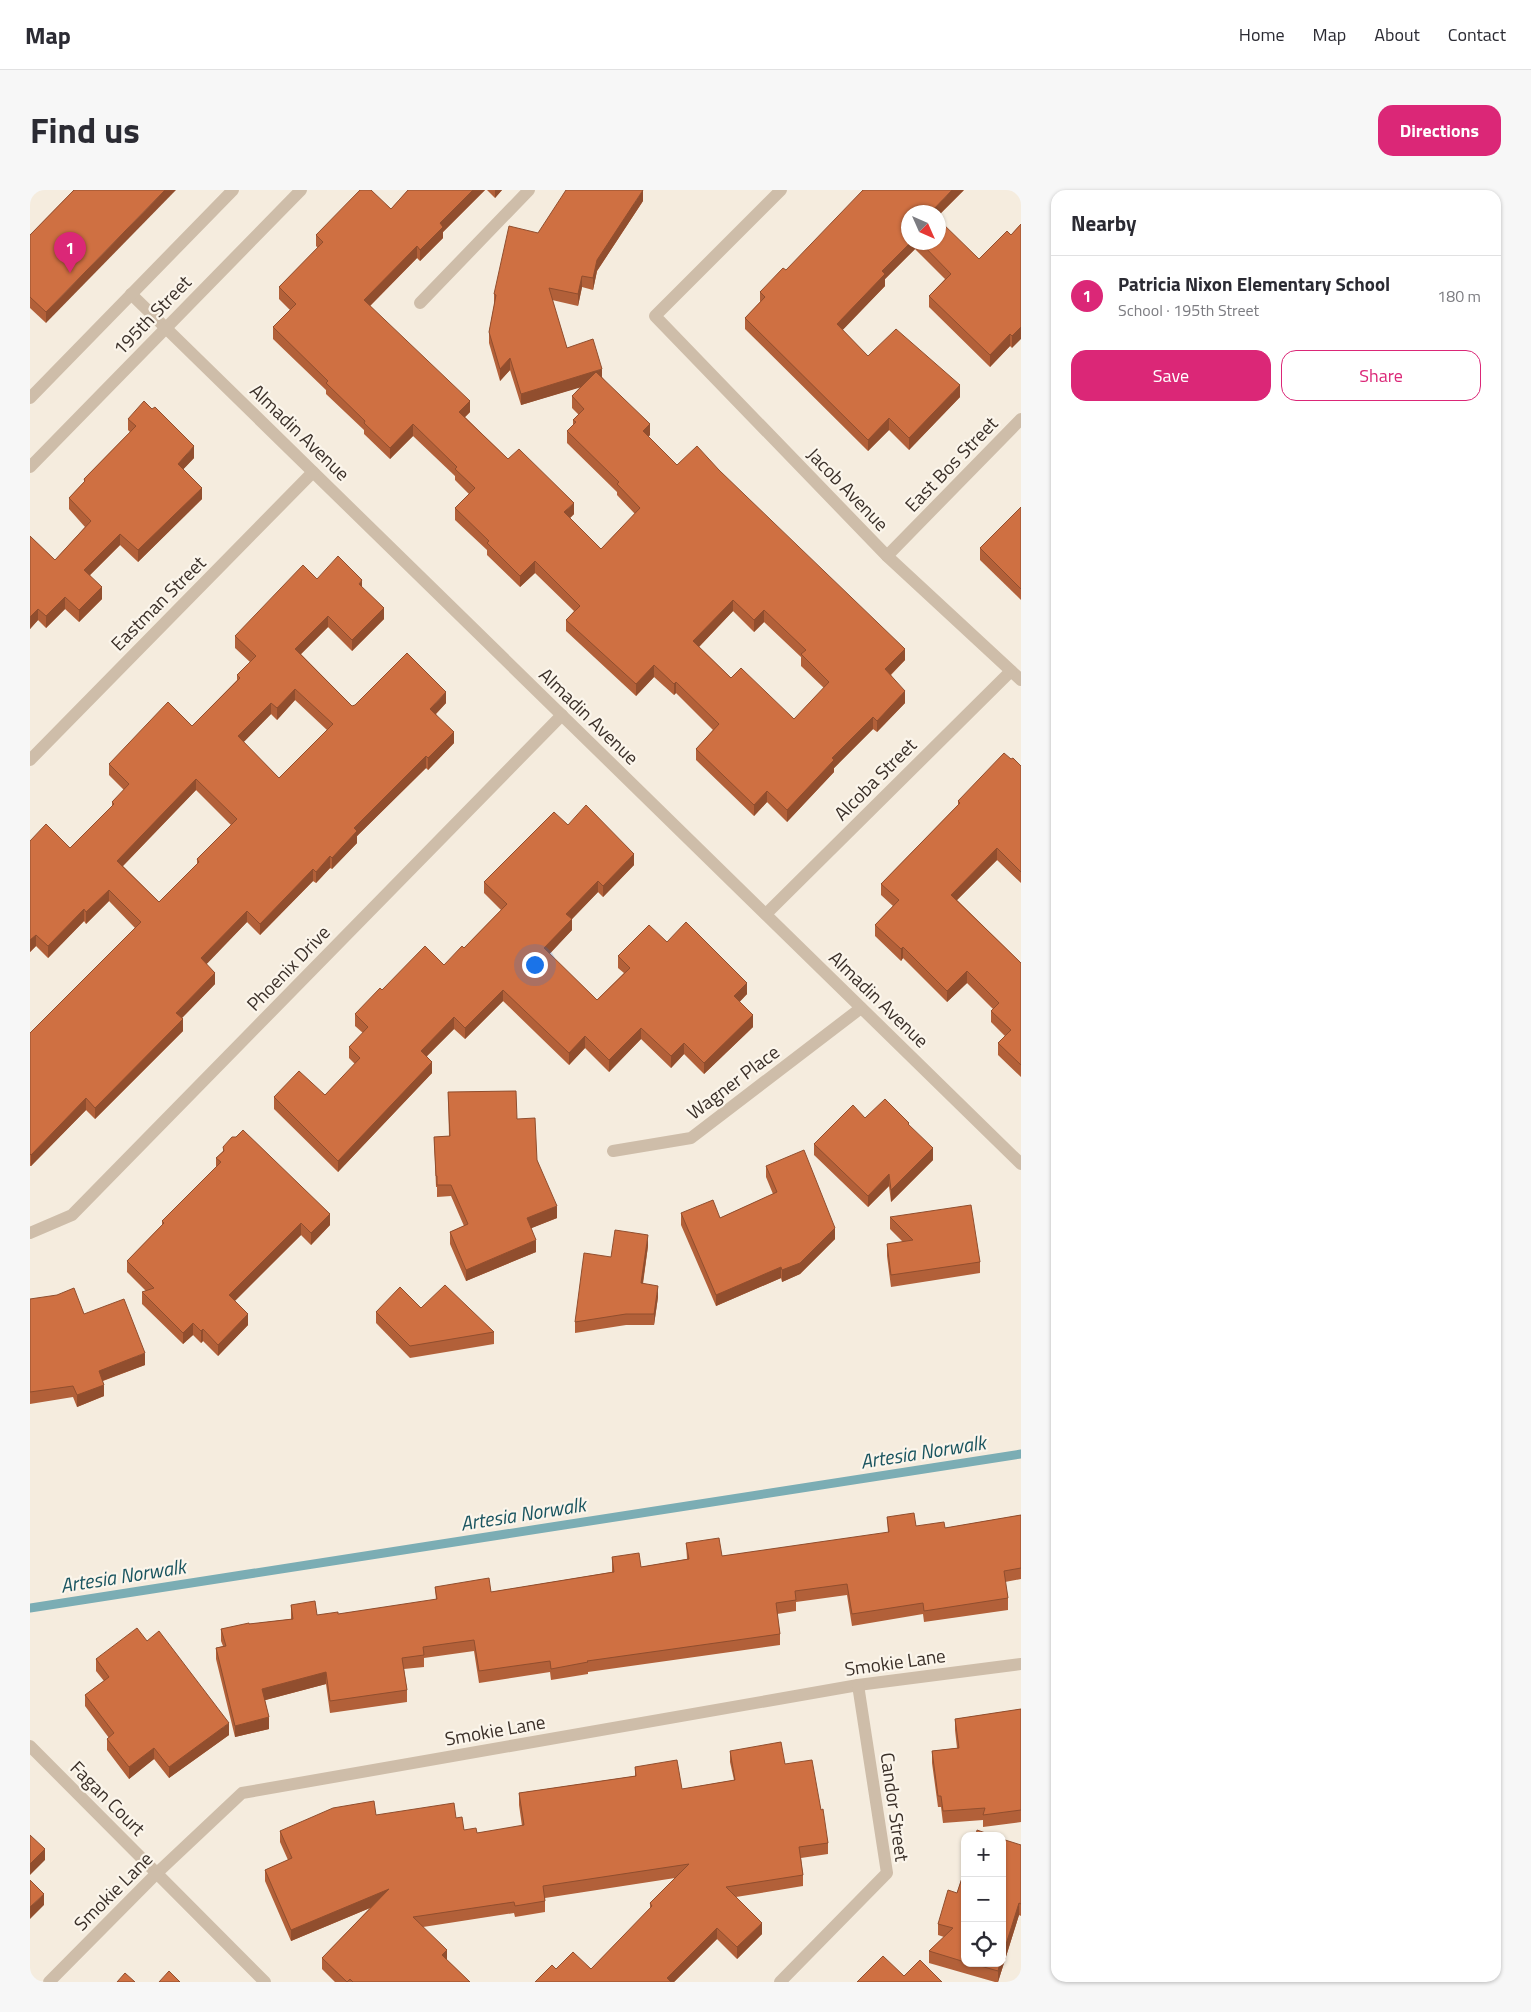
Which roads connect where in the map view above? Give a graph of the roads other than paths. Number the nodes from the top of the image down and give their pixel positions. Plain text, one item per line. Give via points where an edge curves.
1 (233, 190) edge
2 (302, 190) edge
3 (529, 190) edge
4 (775, 192) edge
5 (131, 294) junction
6 (420, 303) dead end
7 (166, 328) junction
8 (30, 398) edge
9 (1021, 419) edge
10 (30, 467) edge
11 (313, 472) junction
12 (887, 556) junction
13 (1011, 671) junction
14 (1021, 680) edge
15 (562, 715) junction
16 (30, 760) edge
17 (766, 914) junction
18 (861, 1008) junction
19 (613, 1151) dead end
20 (1021, 1164) edge
21 (30, 1233) edge
22 (1021, 1664) edge
23 (858, 1685) junction
24 (30, 1746) edge
25 (157, 1872) junction
26 (49, 1982) edge
27 (265, 1982) edge
28 (780, 1982) edge

1 - 5 street, 195th Street
2 - 7 street, 195th Street
3 - 6 street
4 - 12 street, Jacob Avenue via 655,316
5 - 7 street, Almadin Avenue
5 - 8 street, 195th Street
7 - 10 street, 195th Street
7 - 11 street, Almadin Avenue
9 - 12 street, East Bos Street
11 - 15 street, Almadin Avenue
11 - 16 street, Eastman Street
12 - 13 street, Jacob Avenue
13 - 14 street, Jacob Avenue
13 - 17 street, Alcoba Street
15 - 17 street, Almadin Avenue
15 - 21 street, Phoenix Drive via 72,1215
17 - 18 street, Almadin Avenue
18 - 19 street, Wagner Place via 691,1138
18 - 20 street, Almadin Avenue
22 - 23 street, Smokie Lane
23 - 25 street, Smokie Lane via 242,1793
23 - 28 street, Candor Street via 886,1873
24 - 25 street, Fagan Court
25 - 26 street, Smokie Lane
25 - 27 street, Fagan Court

